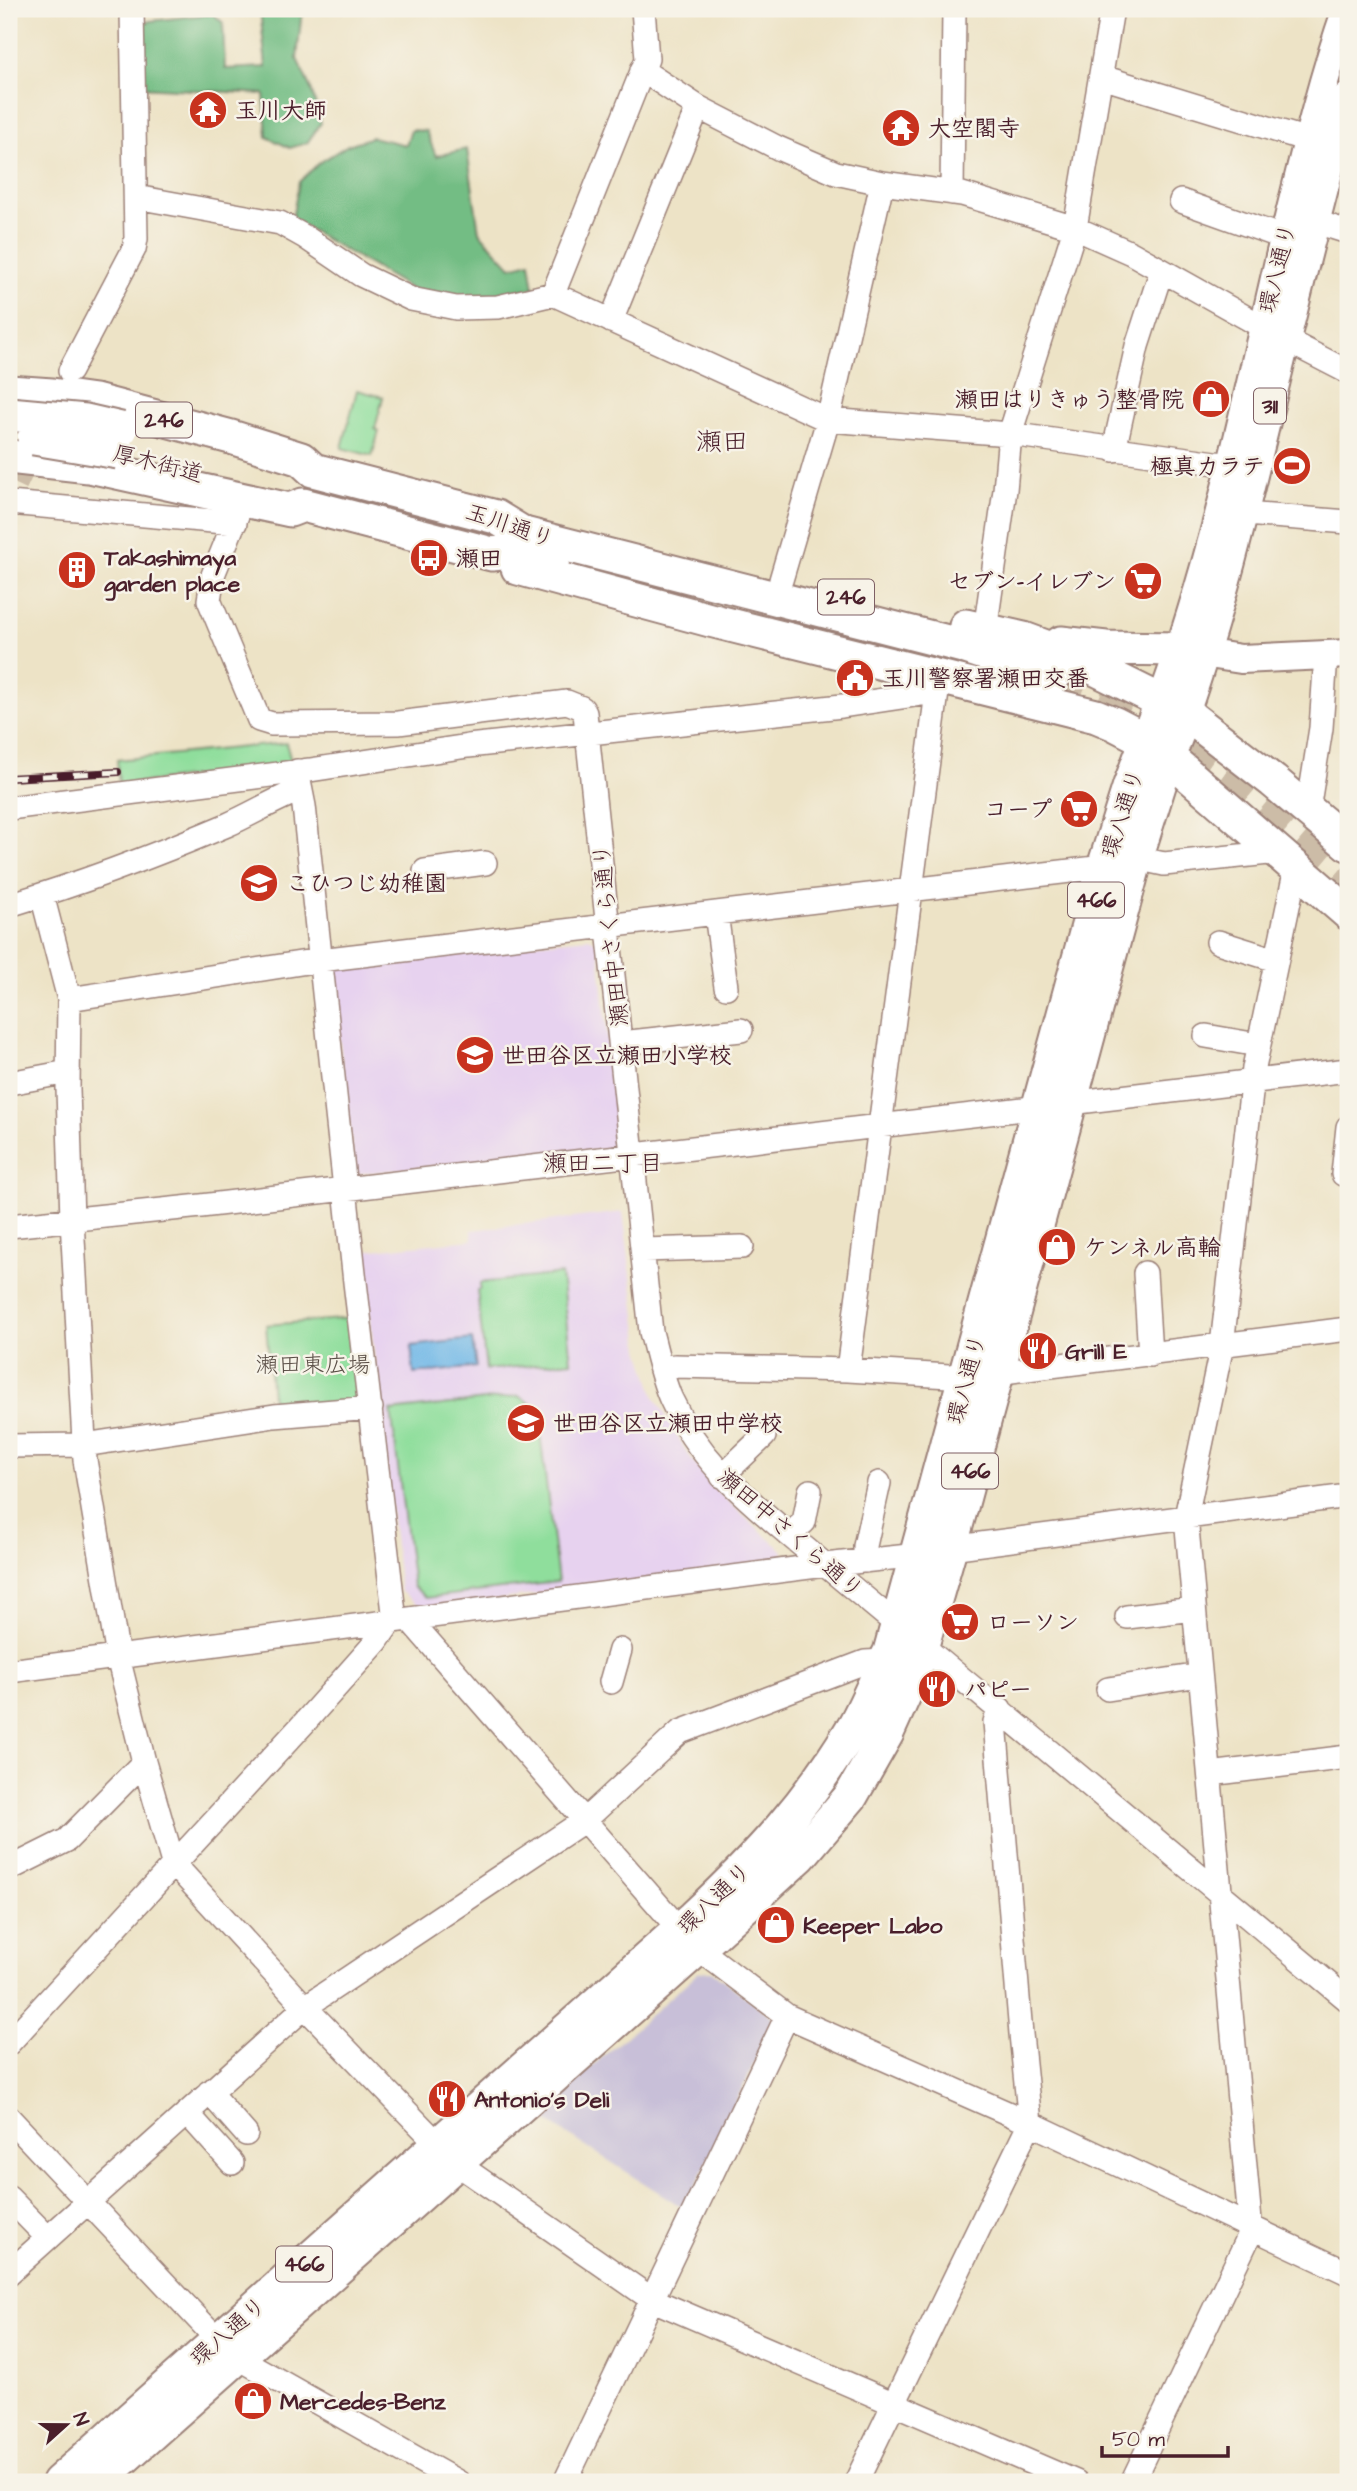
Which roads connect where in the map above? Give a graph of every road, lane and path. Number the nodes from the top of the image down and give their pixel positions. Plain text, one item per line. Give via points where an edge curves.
1 (132, 9) edge
2 (643, 9) edge
3 (954, 9) edge
4 (1112, 9) edge
5 (1347, 9) edge
6 (642, 70) junction
7 (1102, 77) junction
8 (1348, 97) edge
9 (698, 107) junction
10 (1330, 145) edge
11 (883, 183) junction
12 (952, 193) junction
13 (136, 197) junction
14 (1181, 201) dead end
15 (1316, 222) junction
16 (1075, 228) junction
17 (1348, 232) edge
18 (1285, 238) junction
19 (1161, 272) junction
20 (553, 294) junction
21 (611, 321) junction
22 (1274, 334) junction
23 (70, 371) dead end
24 (1348, 372) edge
25 (9, 392) edge
26 (9, 414) edge
27 (828, 420) junction
28 (1010, 434) junction
29 (9, 437) edge
30 (119, 440) junction
31 (1114, 450) junction
32 (1230, 465) junction
33 (313, 470) junction
34 (11, 487) edge
35 (303, 505) junction
36 (241, 512) junction
37 (1245, 514) junction
38 (496, 517) junction
39 (1348, 522) edge
40 (492, 554) junction
41 (781, 580) junction
42 (985, 631) junction
43 (1024, 639) junction
44 (1193, 651) junction
45 (1337, 654) edge
46 (939, 677) junction
47 (1055, 682) junction
48 (1174, 706) junction
49 (398, 723) junction
50 (588, 732) junction
51 (1157, 749) junction
52 (401, 757) junction
53 (298, 781) junction
54 (1273, 781) junction
55 (1204, 788) junction
56 (9, 808) edge
57 (1152, 808) junction
58 (1308, 810) junction
59 (1242, 821) junction
60 (1348, 844) edge
61 (1136, 858) junction
62 (1287, 860) junction
63 (485, 863) dead end
64 (1104, 867) junction
65 (425, 871) dead end
66 (912, 891) junction
67 (42, 895) junction
68 (9, 905) edge
69 (716, 913) junction
70 (1348, 913) edge
71 (609, 925) junction
72 (1218, 942) dead end
73 (320, 960) junction
74 (1276, 960) junction
75 (726, 987) dead end
76 (69, 999) junction
77 (741, 1031) dead end
78 (1206, 1036) dead end
79 (621, 1043) junction
80 (1258, 1045) junction
81 (1348, 1070) edge
82 (68, 1072) junction
83 (1251, 1082) junction
84 (9, 1083) edge
85 (1055, 1105) junction
86 (881, 1126) junction
87 (1348, 1127) edge
88 (633, 1155) junction
89 (1348, 1174) edge
90 (345, 1188) junction
91 (72, 1220) junction
92 (9, 1226) edge
93 (742, 1247) dead end
94 (643, 1250) junction
95 (1145, 1273) dead end
96 (1348, 1329) edge
97 (1222, 1345) junction
98 (1150, 1354) junction
99 (661, 1368) junction
100 (848, 1370) junction
101 (981, 1375) junction
102 (371, 1409) junction
103 (764, 1436) dead end
104 (84, 1445) junction
105 (9, 1446) edge
106 (722, 1476) junction
107 (879, 1483) dead end
108 (810, 1491) dead end
109 (1348, 1496) edge
110 (1186, 1517) junction
111 (789, 1535) junction
112 (934, 1551) junction
113 (865, 1560) junction
114 (825, 1564) junction
115 (1194, 1609) junction
116 (1127, 1617) dead end
117 (398, 1621) junction
118 (910, 1635) junction
119 (620, 1650) dead end
120 (118, 1657) junction
121 (885, 1661) junction
122 (9, 1671) edge
123 (1200, 1675) junction
124 (611, 1682) dead end
125 (1108, 1689) dead end
126 (1000, 1709) junction
127 (1348, 1757) edge
128 (144, 1762) junction
129 (1210, 1774) junction
130 (585, 1820) junction
131 (173, 1863) junction
132 (9, 1870) edge
133 (1221, 1894) junction
134 (689, 1939) junction
135 (1348, 2000) edge
136 (305, 2007) junction
137 (787, 2016) junction
138 (9, 2043) edge
139 (209, 2092) junction
140 (187, 2113) junction
141 (9, 2118) edge
142 (1030, 2123) junction
143 (246, 2134) dead end
144 (447, 2154) junction
145 (232, 2163) dead end
146 (9, 2198) edge
147 (88, 2201) junction
148 (1251, 2226) junction
149 (48, 2238) junction
150 (9, 2273) edge
151 (1348, 2273) edge
152 (653, 2300) junction
153 (227, 2348) junction
154 (893, 2403) junction
155 (59, 2482) edge
156 (97, 2482) edge
157 (457, 2482) edge
158 (565, 2482) edge
159 (856, 2482) edge
160 (1076, 2482) edge
161 (1132, 2482) edge

1 - 13 street
2 - 6 street via 647,59
3 - 12 street
4 - 7 street
5 - 10 main road, 環八通り / 311 via 1330,57
6 - 9 street
6 - 20 street
7 - 10 street
7 - 16 street
8 - 10 main road, 環八通り / 311
9 - 11 street via 836,173
9 - 21 street
10 - 15 main road, 環八通り / 311
10 - 18 main road, 環八通り / 311
11 - 12 street
11 - 27 street
12 - 16 street
13 - 20 street via 280,223 361,275 411,299 456,307 498,307
13 - 23 street via 134,249
14 - 18 street
15 - 17 street
15 - 22 main road, 環八通り / 311
16 - 19 street
16 - 28 street
18 - 22 main road, 環八通り / 311
19 - 22 street
19 - 31 street via 1137,346
20 - 21 street
21 - 27 street
22 - 24 street
22 - 32 main road, 環八通り / 311
22 - 37 main road, 環八通り / 311
25 - 33 highway, 玉川通り / 246 via 107,404 301,459
26 - 30 highway, 厚木街道 / 246, bridge via 86,421
27 - 28 street
27 - 41 street
28 - 31 street
28 - 42 street
29 - 30 highway, 厚木街道 / 246, bridge via 78,444
30 - 33 highway, 厚木街道 / 246 via 294,473
30 - 35 highway, 厚木街道 / 246 via 293,496
31 - 32 street
32 - 44 main road, 環八通り / 311
33 - 38 highway, 玉川通り / 246
34 - 36 street
34 - 36 highway, 玉川通り / 246 via 89,466
35 - 36 highway, 玉川通り / 246 via 290,510
35 - 40 highway, 玉川通り / 246
36 - 49 street via 213,575 209,600 259,720 272,724
37 - 39 street
37 - 44 main road, 環八通り / 311
38 - 41 highway, 246 via 525,515
38 - 47 highway, 玉川通り / 246 via 524,534 963,646
40 - 46 highway, 246 via 515,567
40 - 47 highway, 玉川通り / 246 via 519,551 1018,681
41 - 42 highway, 246
42 - 43 highway, 246
43 - 44 highway
43 - 47 highway, 246
44 - 45 main road via 1241,659
44 - 48 main road, 環八通り / 311
45 - 58 street
46 - 47 highway, 246
46 - 50 street via 922,694
46 - 66 street
47 - 48 highway, 246
47 - 51 highway, 246 via 1096,716
48 - 51 highway, 環八通り / 466
48 - 54 highway, 246
49 - 50 street, 瀬田中さくら通り via 567,702 583,708
49 - 52 street
50 - 52 street
50 - 71 street, 瀬田中さくら通り
51 - 55 highway, 246
51 - 57 highway, 環八通り / 466
51 - 64 highway, 環八通り / 466
52 - 53 street
53 - 56 street
53 - 67 street via 276,799 229,824
53 - 73 street
54 - 58 highway, 246
54 - 59 highway via 1253,781 1244,788 1239,806
55 - 57 highway via 1175,789
55 - 59 highway, 246
57 - 61 highway, 環八通り / 466
58 - 60 highway, 246
59 - 62 highway, 246
61 - 62 street via 1164,864
61 - 85 highway, 環八通り / 466
62 - 70 highway, 246
62 - 74 street
63 - 65 street
64 - 66 street
64 - 85 highway, 環八通り / 466
66 - 69 street
66 - 86 street
67 - 68 street
67 - 76 street
69 - 71 street
69 - 75 street
71 - 73 street
71 - 79 street, 瀬田中さくら通り
72 - 74 street
73 - 76 street
73 - 90 street
74 - 80 street
76 - 82 street
77 - 79 street
78 - 80 street
79 - 88 street, 瀬田中さくら通り
80 - 83 street
81 - 83 street
82 - 84 street
82 - 91 street
83 - 85 street
83 - 97 street
85 - 86 street
85 - 101 highway, 環八通り / 466
86 - 88 street
86 - 100 street
87 - 89 street via 1343,1174
88 - 90 street
88 - 94 street, 瀬田中さくら通り
90 - 91 street
90 - 102 street
91 - 92 street
91 - 104 street
93 - 94 street
94 - 99 street, 瀬田中さくら通り via 651,1332
95 - 98 street
96 - 97 street
97 - 98 street
97 - 110 street
98 - 101 street
99 - 100 street
99 - 106 street, 瀬田中さくら通り via 690,1433
100 - 101 street
101 - 112 highway, 環八通り / 466
102 - 104 street via 274,1416
102 - 117 street
103 - 106 street
104 - 105 street
104 - 120 street
106 - 111 street, 瀬田中さくら通り
107 - 113 street
108 - 111 street via 804,1522
109 - 110 street
110 - 112 street
110 - 115 street
111 - 114 street, 瀬田中さくら通り
112 - 113 street
112 - 118 highway, 環八通り / 466
113 - 114 street
114 - 117 street
114 - 118 street, 瀬田中さくら通り
115 - 116 street
115 - 123 street
117 - 120 street
117 - 130 street
117 - 131 street
118 - 121 highway, 環八通り / 466
118 - 126 street, 瀬田中さくら通り
118 - 134 highway, 環八通り / 466 via 914,1673 851,1796 800,1856
119 - 124 street
120 - 122 street
120 - 128 street
121 - 130 street via 865,1662 680,1732
121 - 134 highway, 環八通り / 466 via 856,1723 787,1824 737,1877
123 - 125 street
123 - 129 street
126 - 133 street, 瀬田中さくら通り
126 - 142 street via 995,1722
127 - 129 street
128 - 131 street
128 - 132 street via 67,1840
129 - 133 street
130 - 134 street
130 - 136 street
131 - 136 street
131 - 138 street
133 - 135 street, 瀬田中さくら通り
133 - 148 street
134 - 137 street
134 - 144 highway, 環八通り / 466
136 - 139 street
136 - 144 street
137 - 142 street
137 - 152 street
139 - 140 street
139 - 143 street
140 - 145 street
140 - 147 street
141 - 147 street
142 - 148 street
142 - 154 street
144 - 152 street
144 - 153 highway, 環八通り / 466
146 - 149 street
147 - 149 street
147 - 153 street
148 - 151 street
148 - 161 street
149 - 150 street
152 - 154 street
152 - 158 street
153 - 155 highway, 環八通り / 466
153 - 156 highway, 環八通り / 466
153 - 157 street
154 - 159 street
154 - 160 street

